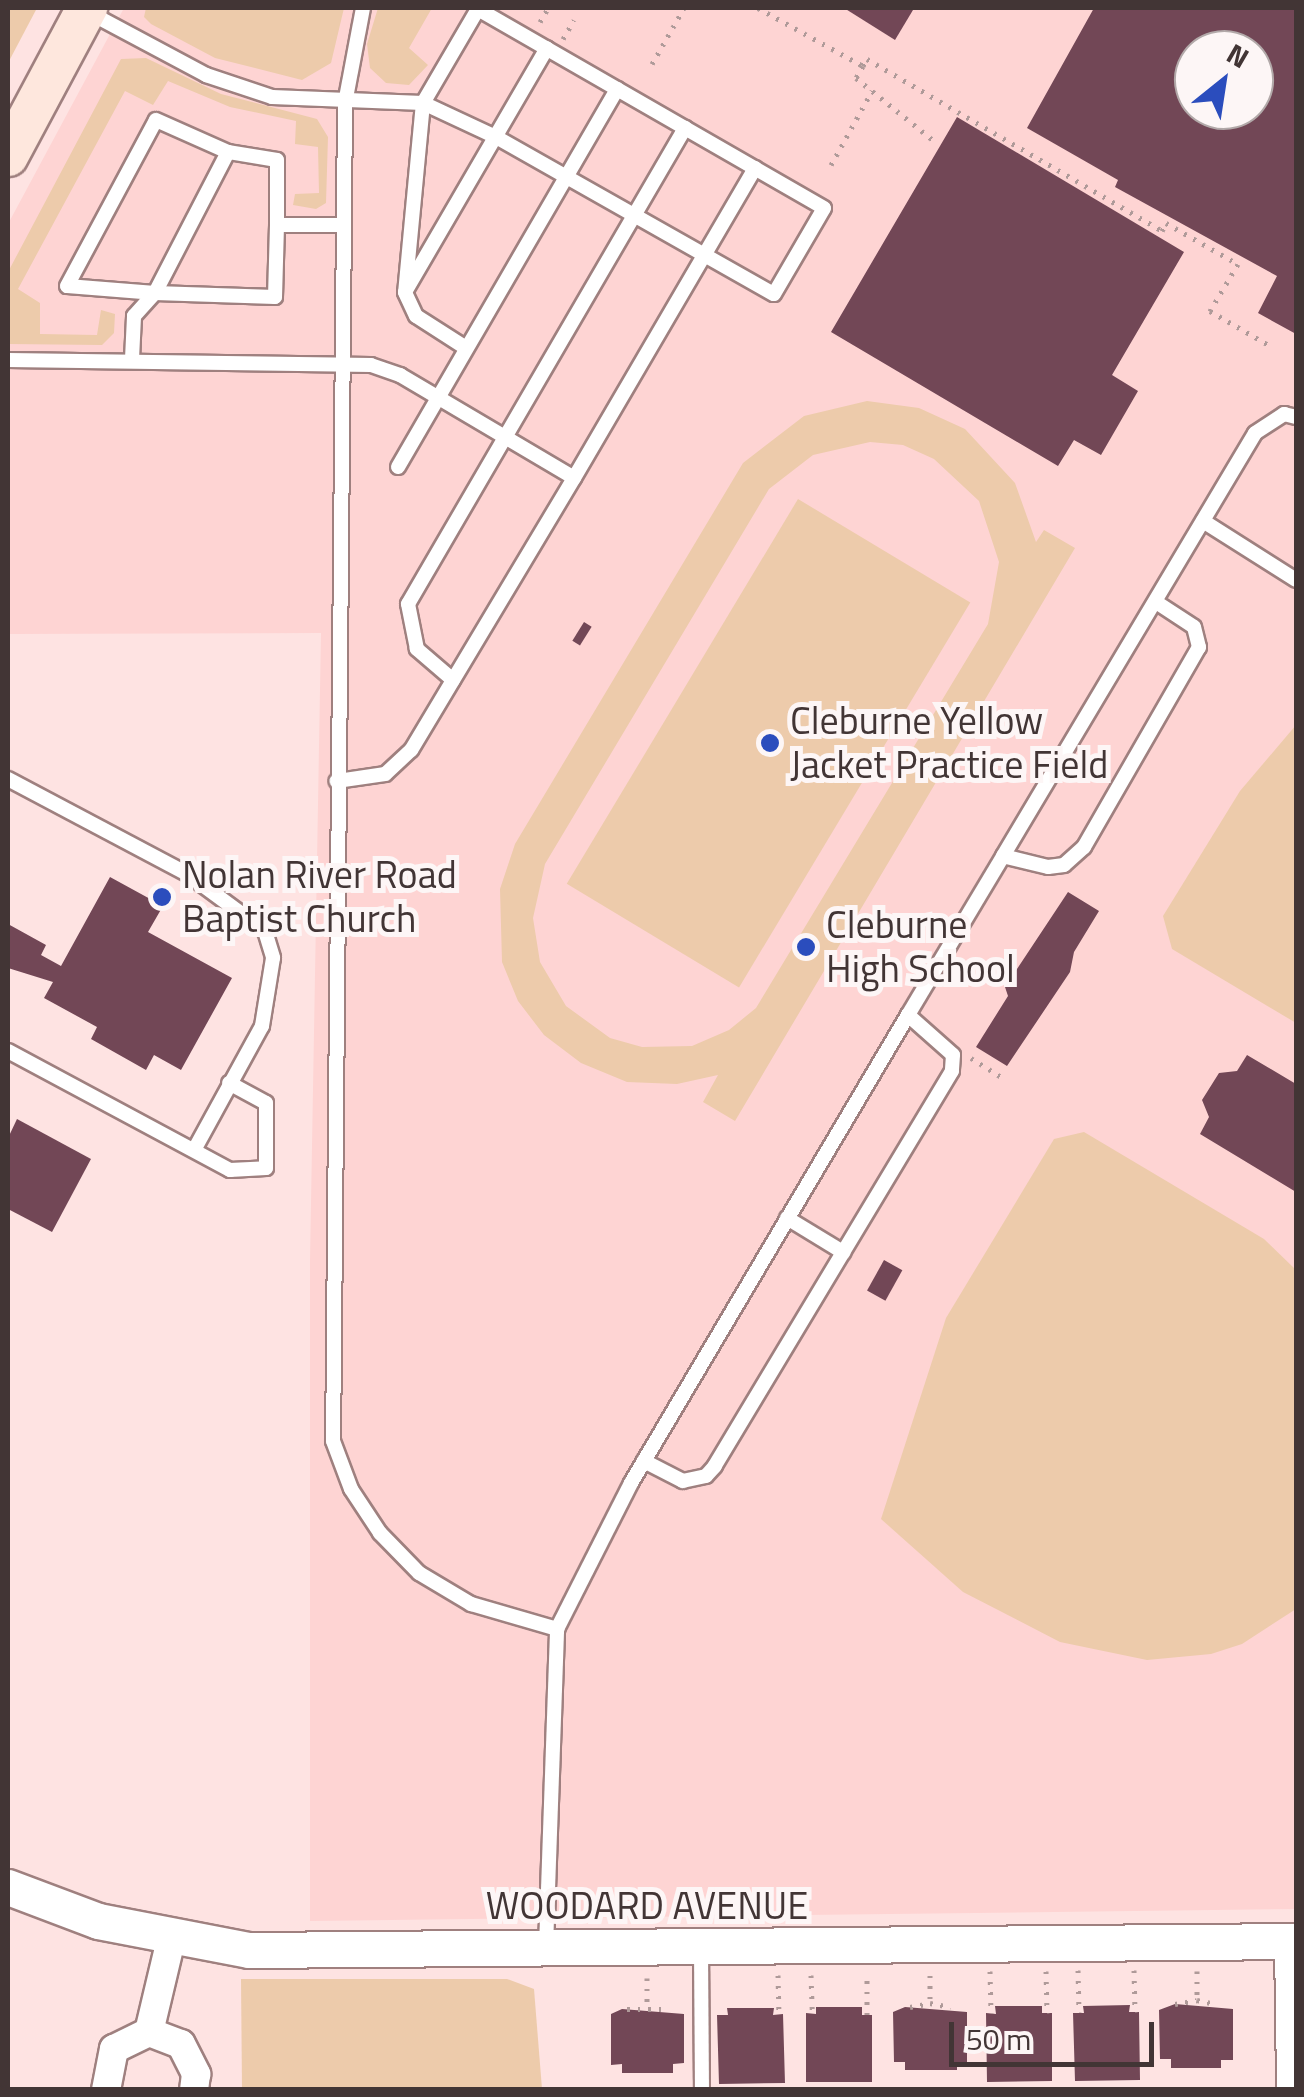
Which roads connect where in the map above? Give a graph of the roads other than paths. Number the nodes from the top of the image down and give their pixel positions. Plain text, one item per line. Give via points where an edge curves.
1 (363, 8) edge
2 (86, 9) edge
3 (547, 48) junction
4 (616, 89) junction
5 (344, 103) junction
6 (424, 103) junction
7 (685, 128) junction
8 (496, 137) junction
9 (228, 152) junction
10 (8, 156) edge
11 (754, 168) junction
12 (566, 177) junction
13 (635, 216) junction
14 (277, 225) junction
15 (342, 225) junction
16 (705, 255) junction
17 (404, 292) junction
18 (154, 293) junction
19 (466, 348) junction
20 (132, 358) junction
21 (8, 360) edge
22 (340, 364) junction
23 (437, 398) junction
24 (1296, 417) edge
25 (504, 438) junction
26 (398, 467) dead end
27 (574, 478) junction
28 (1203, 521) junction
29 (1296, 580) edge
30 (1156, 602) junction
31 (453, 680) junction
32 (8, 779) edge
33 (337, 781) junction
34 (1003, 856) junction
35 (908, 1015) junction
36 (8, 1051) edge
37 (229, 1083) junction
38 (194, 1150) junction
39 (787, 1218) junction
40 (843, 1252) junction
41 (644, 1462) junction
42 (557, 1628) junction
43 (8, 1888) edge
44 (172, 1940) junction
45 (1293, 1941) edge
46 (546, 1948) junction
47 (701, 1948) junction
48 (149, 2032) junction
49 (104, 2089) edge
50 (194, 2090) edge
51 (702, 2090) edge
52 (1291, 2090) edge

1 - 5 lane
2 - 5 lane via 206,75 272,97
2 - 10 main road
3 - 4 lane
3 - 6 lane via 478,9
3 - 8 lane
4 - 7 lane
4 - 12 lane
5 - 6 lane
5 - 15 lane
6 - 8 lane
6 - 17 lane
7 - 11 lane
7 - 13 lane
8 - 12 lane
8 - 17 lane
9 - 14 lane via 277,160
9 - 18 lane
9 - 18 lane via 156,120 68,286
11 - 16 lane
11 - 16 lane via 824,208 774,294
12 - 13 lane
12 - 19 lane
13 - 16 lane
13 - 25 lane
14 - 15 lane
14 - 18 lane via 275,297
15 - 22 lane
16 - 27 lane
17 - 19 lane via 416,316
18 - 20 lane via 134,316
19 - 23 lane
20 - 21 lane
20 - 22 lane
22 - 23 lane via 400,375
22 - 33 lane
23 - 25 lane
23 - 26 lane
24 - 28 lane via 1284,414 1255,433
25 - 27 lane
25 - 31 lane via 408,604 417,650
27 - 31 lane
28 - 29 lane
28 - 30 lane
30 - 34 lane
30 - 34 lane via 1194,627 1199,647 1084,847 1064,865 1048,867
31 - 33 lane via 398,766 368,779
32 - 37 lane via 189,875 264,931 273,958 262,1026
33 - 42 lane via 333,1440 351,1488 419,1573 471,1604
34 - 35 lane
35 - 39 lane
35 - 40 lane via 952,1055 952,1071
36 - 38 lane
37 - 38 lane
37 - 38 lane via 266,1102 266,1168 230,1170
39 - 40 lane
39 - 41 lane
40 - 41 lane via 706,1476 683,1481
41 - 42 lane
42 - 46 lane
43 - 44 street, WOODARD AVENUE
44 - 46 street, WOODARD AVENUE via 249,1950
44 - 48 street
45 - 47 street, WOODARD AVENUE
45 - 52 street
46 - 47 street, WOODARD AVENUE
47 - 51 lane
48 - 49 street via 114,2049
48 - 50 street via 180,2044 196,2074

